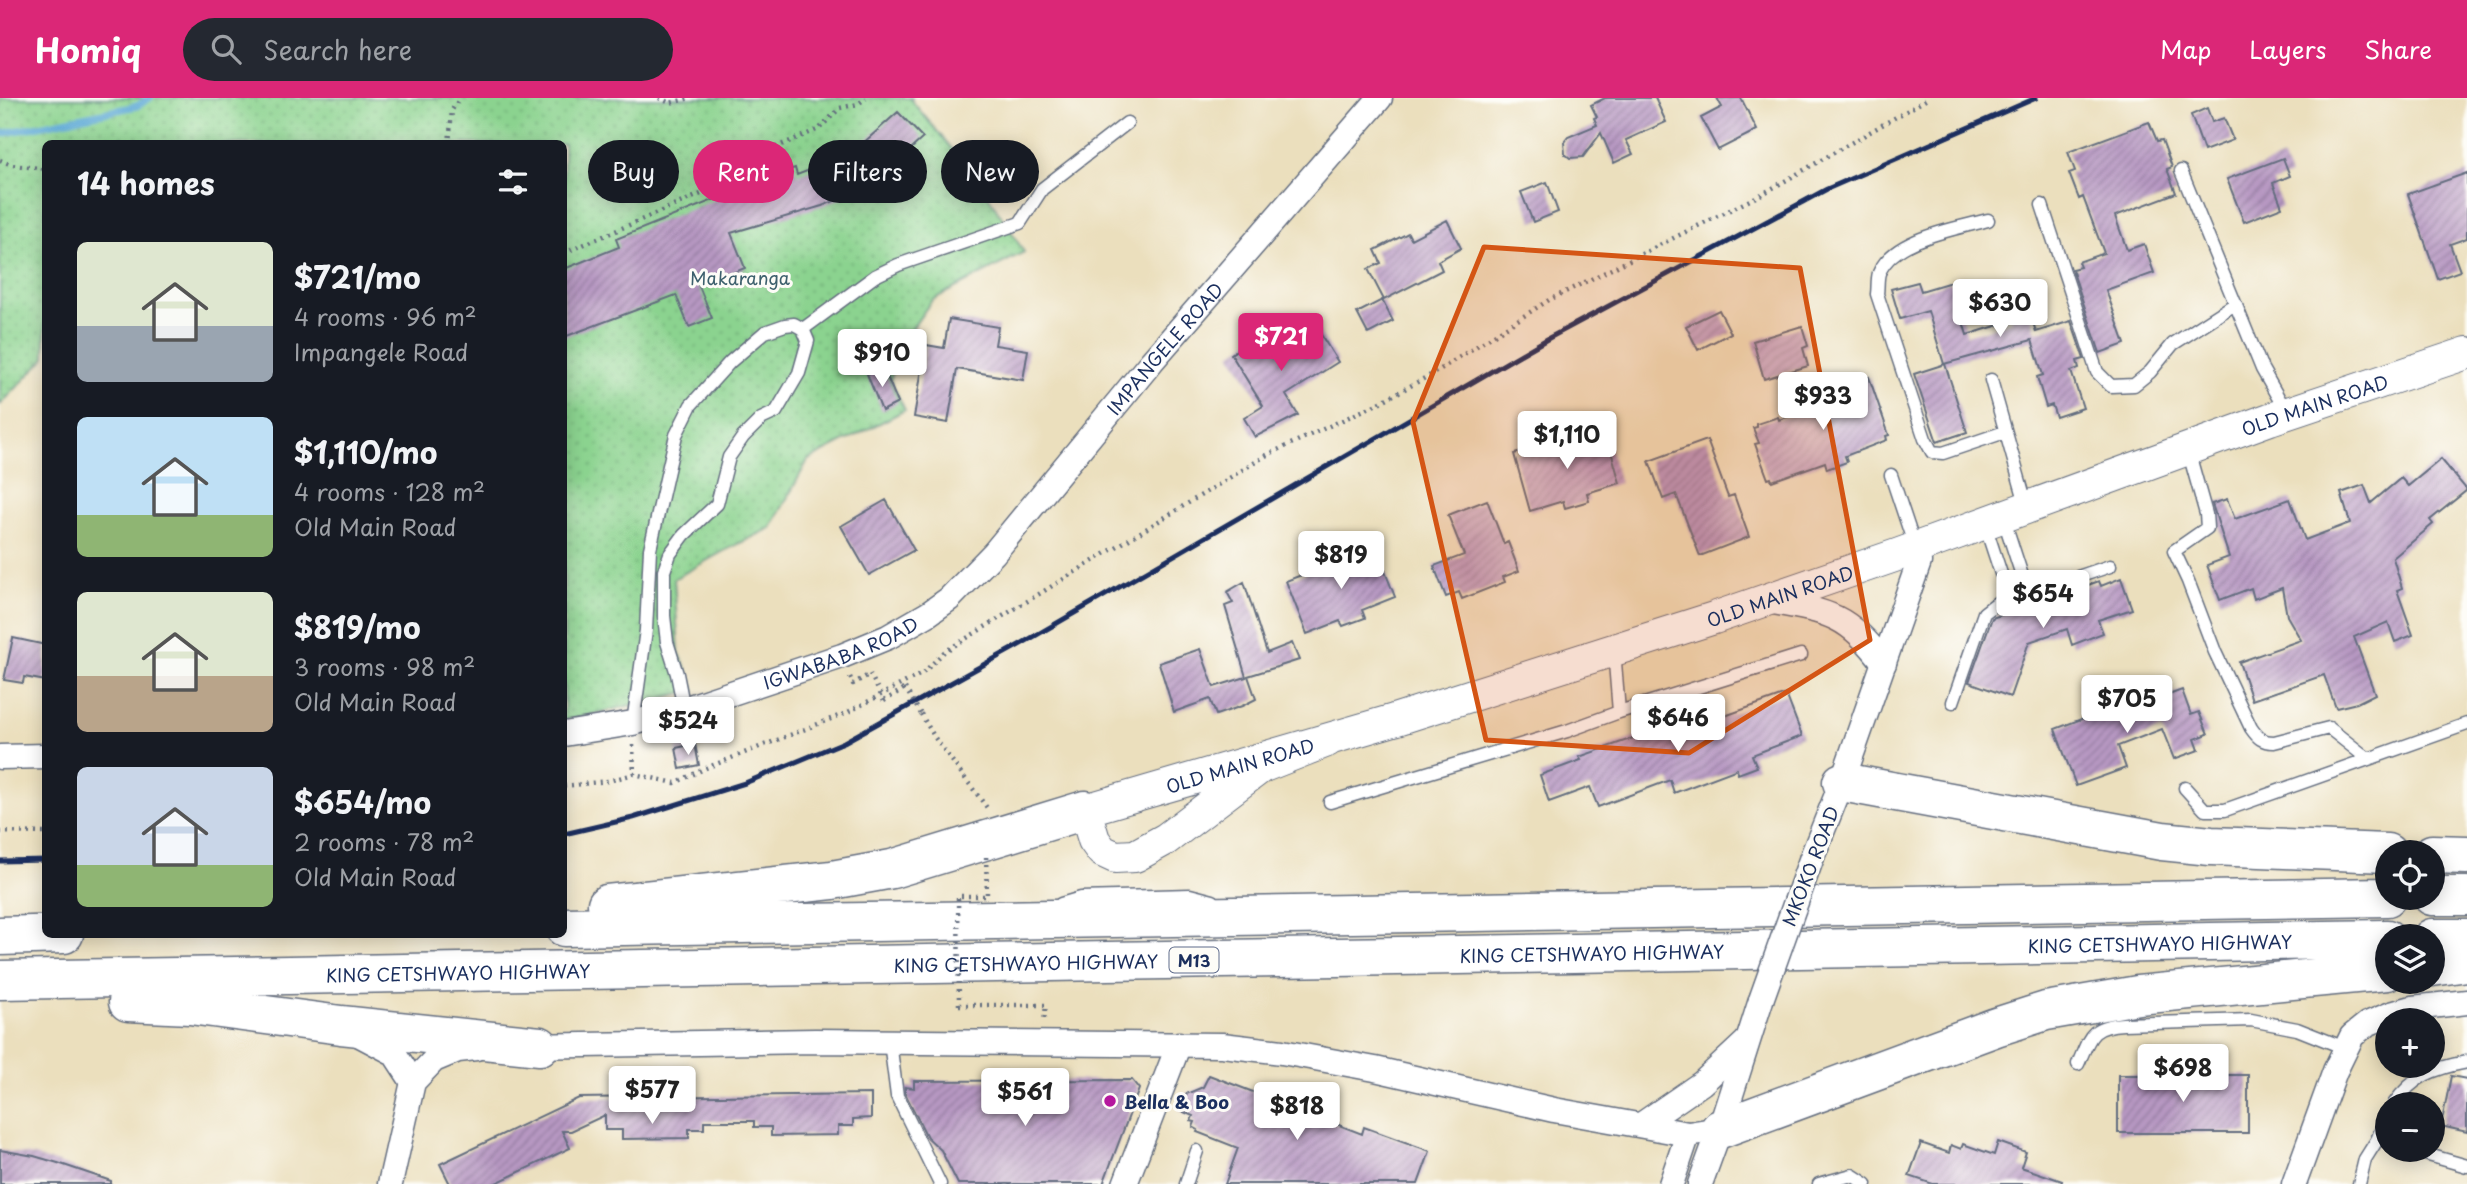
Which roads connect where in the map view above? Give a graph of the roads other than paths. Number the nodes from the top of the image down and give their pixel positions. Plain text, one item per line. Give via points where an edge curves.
1 (1380, 98) edge
2 (1127, 123) dead end
3 (2181, 171) dead end
4 (2042, 205) dead end
5 (1989, 220) dead end
6 (2235, 304) junction
7 (803, 329) junction
8 (2467, 353) edge
9 (1991, 380) dead end
10 (2288, 414) junction
11 (2005, 432) junction
12 (2188, 450) junction
13 (1891, 475) dead end
14 (2005, 516) junction
15 (1915, 549) junction
16 (2110, 566) dead end
17 (649, 570) junction
18 (664, 571) junction
19 (949, 599) joint
20 (1767, 601) junction
21 (1614, 650) junction
22 (1801, 655) dead end
23 (1884, 663) junction
24 (1953, 702) dead end
25 (684, 709) junction
26 (1619, 712) junction
27 (633, 723) junction
28 (2467, 723) edge
29 (567, 734) edge
30 (1326, 741) junction
31 (42, 756) edge
32 (0, 757) edge
33 (2368, 759) junction
34 (1842, 782) junction
35 (2185, 788) dead end
36 (1330, 802) dead end
37 (1085, 810) junction
38 (2375, 853) edge
39 (2445, 855) edge
40 (2467, 855) edge
41 (2445, 896) edge
42 (2467, 896) edge
43 (2375, 897) edge
44 (567, 908) edge
45 (567, 927) edge
46 (42, 935) edge
47 (0, 936) edge
48 (2445, 938) edge
49 (2467, 938) edge
50 (2375, 939) edge
51 (2467, 962) edge
52 (2445, 965) edge
53 (2375, 972) edge
54 (0, 980) edge
55 (0, 996) edge
56 (2467, 1002) edge
57 (341, 1025) junction
58 (1747, 1040) junction
59 (890, 1042) junction
60 (1179, 1044) junction
61 (540, 1045) junction
62 (2345, 1048) junction
63 (2467, 1062) edge
64 (2078, 1064) dead end
65 (413, 1082) junction
66 (2403, 1092) edge
67 (1641, 1125) junction
68 (1704, 1131) junction
69 (2375, 1148) edge
70 (1197, 1151) dead end
71 (2445, 1160) edge
72 (2467, 1166) edge
73 (390, 1184) edge
74 (940, 1184) edge
75 (1125, 1184) edge
76 (1186, 1184) edge
77 (1671, 1184) edge
78 (1700, 1184) edge
79 (1819, 1184) edge
80 (1866, 1184) edge
81 (2294, 1184) edge
82 (2359, 1184) edge

1 - 19 street, IMPANGELE ROAD via 1152,361 994,553
2 - 7 lane via 1048,184 1020,223 875,276
3 - 6 lane
4 - 6 lane via 2098,372 2111,386 2134,385 2173,344
5 - 11 lane via 1910,243 1891,256 1878,274 1877,295 1932,452 1942,453
6 - 10 lane via 2262,369
7 - 17 lane via 794,324 765,332 691,405 676,435
7 - 18 lane via 808,341 799,373 776,412 761,419 729,457 717,504 684,535
8 - 10 street, OLD MAIN ROAD
9 - 11 lane
10 - 12 street, OLD MAIN ROAD
11 - 14 lane
12 - 14 street, OLD MAIN ROAD
12 - 33 lane via 2207,528 2174,551 2251,728 2265,742 2286,741 2329,728
13 - 15 lane
14 - 15 street, OLD MAIN ROAD
14 - 16 lane via 2028,594
14 - 24 lane via 2006,589 2002,599 1984,613
15 - 20 street, OLD MAIN ROAD
15 - 23 street, MKOKO ROAD via 1919,562
17 - 18 lane
17 - 27 lane
18 - 25 lane via 667,642
19 - 25 street, IGWABABA ROAD via 888,637
20 - 21 street, OLD MAIN ROAD
20 - 23 street via 1846,622
21 - 26 lane
21 - 30 street, OLD MAIN ROAD
22 - 26 lane
23 - 34 street, MKOKO ROAD
25 - 27 street, IGWABABA ROAD
26 - 36 lane
27 - 29 street, IGWABABA ROAD
28 - 33 lane
30 - 37 street, OLD MAIN ROAD
30 - 37 street via 1261,767 1166,839 1135,856 1115,857 1102,851
31 - 32 street
33 - 35 lane via 2225,810 2205,810
34 - 38 highway via 2162,841
34 - 58 street, MKOKO ROAD, bridge
37 - 44 highway via 915,862 832,880
39 - 40 highway
41 - 42 highway
43 - 45 highway
46 - 47 highway
48 - 49 highway
50 - 54 highway, KING CETSHWAYO HIGHWAY / M13
51 - 52 highway
53 - 68 highway via 2138,995 2046,1011
55 - 57 highway via 190,1005
56 - 62 street via 2412,1008 2378,1018 2352,1036
57 - 61 highway
57 - 65 street via 394,1053
58 - 67 street via 1702,1083
58 - 68 street, MKOKO ROAD
59 - 60 street
59 - 61 street
59 - 74 lane via 897,1096
60 - 67 street via 1282,1052
60 - 75 street
61 - 65 street via 458,1050 434,1060
62 - 64 lane via 2297,1029 2252,1020 2123,1024 2094,1031
62 - 81 street
63 - 66 lane via 2445,1066 2410,1083
65 - 73 street
67 - 68 street
68 - 77 street, MKOKO ROAD
68 - 78 street, MKOKO ROAD
69 - 82 lane via 2365,1158
70 - 76 lane
71 - 72 lane
79 - 80 lane via 1853,1175

